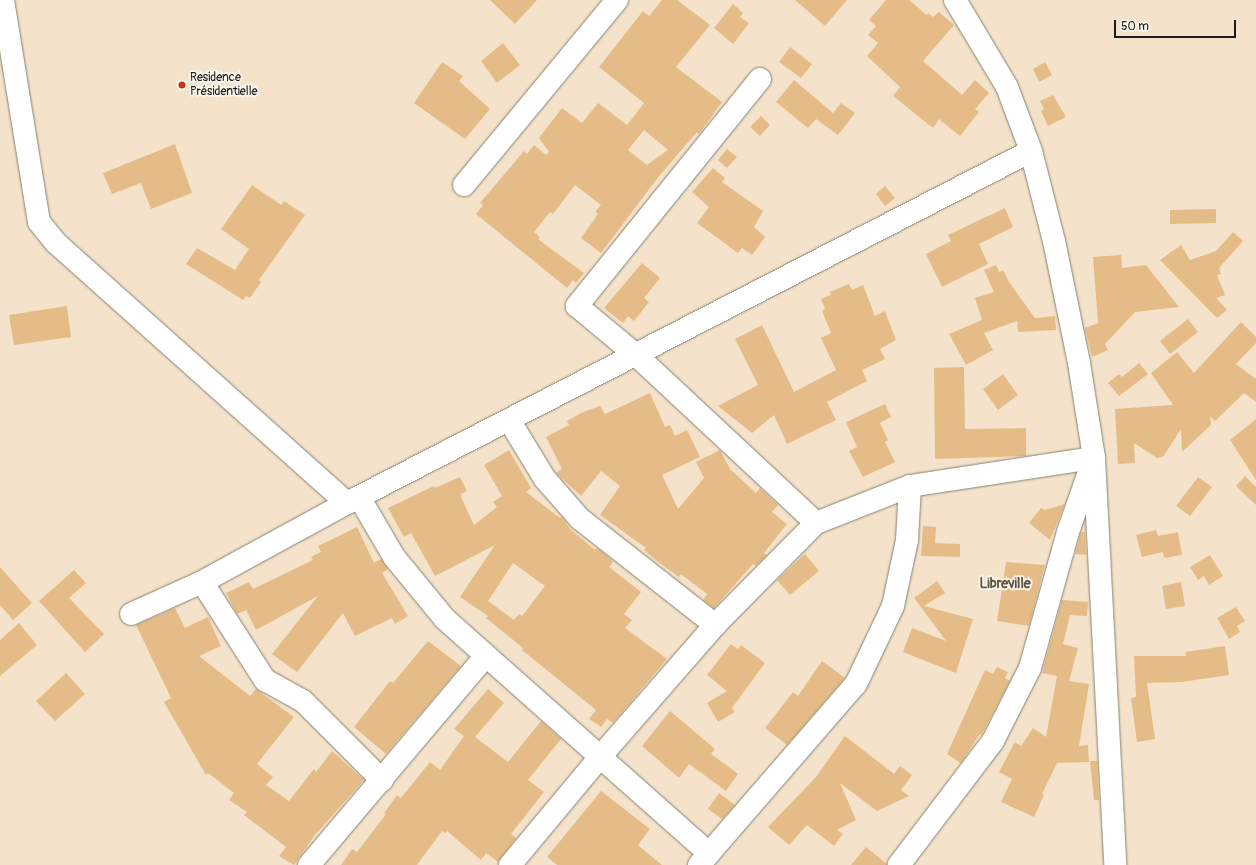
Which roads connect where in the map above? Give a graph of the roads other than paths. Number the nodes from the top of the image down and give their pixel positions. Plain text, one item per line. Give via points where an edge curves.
1 (3, 0) edge
2 (617, 0) edge
3 (955, 0) edge
4 (760, 79) dead end
5 (1031, 151) junction
6 (464, 185) dead end
7 (636, 354) junction
8 (510, 420) junction
9 (1094, 458) junction
10 (910, 486) junction
11 (353, 500) junction
12 (816, 523) junction
13 (202, 582) junction
14 (131, 614) dead end
15 (715, 625) junction
16 (485, 657) junction
17 (600, 756) junction
18 (382, 780) junction
19 (704, 859) edge
20 (309, 865) edge
21 (510, 865) edge
22 (899, 865) edge
23 (1115, 865) edge

1 - 11 street via 39,222 56,243
2 - 6 street
3 - 5 street via 1007,87
4 - 7 street via 576,306
5 - 7 street
5 - 9 street via 1054,241 1079,363
7 - 8 street
7 - 12 street
8 - 11 street
8 - 15 street via 545,480 580,519
9 - 10 street
9 - 22 street via 1068,532 1030,668 992,741
9 - 23 street
10 - 12 street
10 - 19 street via 907,540 893,606 856,684
11 - 13 street
11 - 16 street via 416,585 445,619
12 - 15 street
13 - 14 street
13 - 18 street via 265,680 303,701
15 - 17 street
16 - 17 street
16 - 18 street
17 - 19 street
17 - 21 street
18 - 20 street

